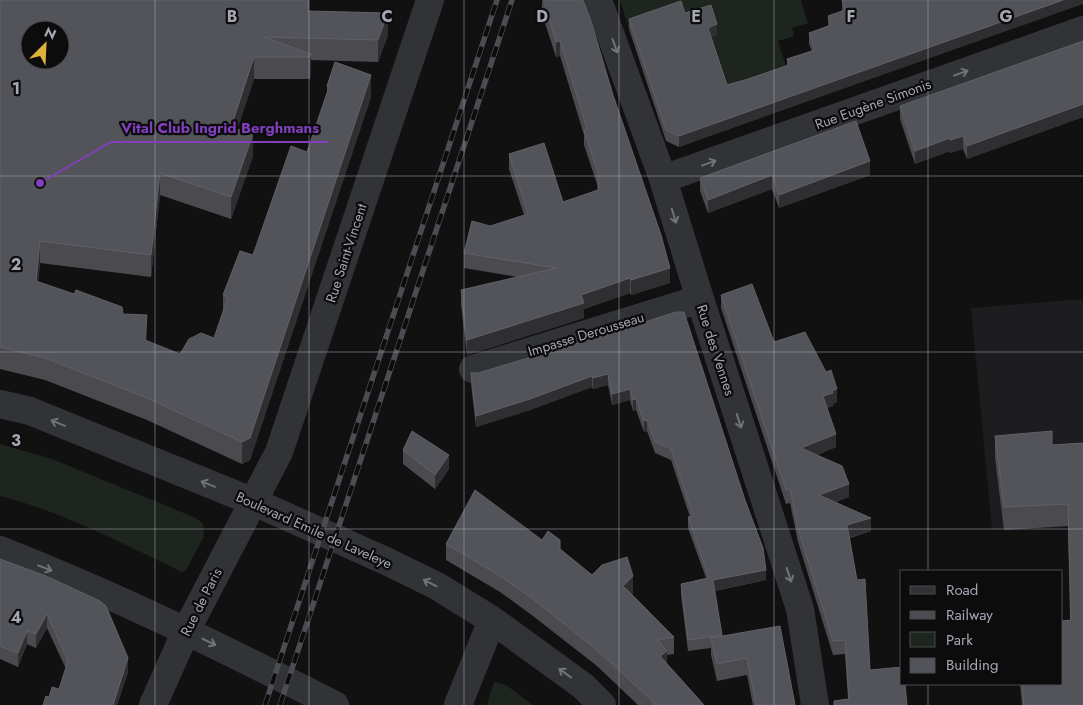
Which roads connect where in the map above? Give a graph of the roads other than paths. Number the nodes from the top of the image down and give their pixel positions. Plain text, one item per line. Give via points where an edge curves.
1 (430, 0) edge
2 (598, 0) edge
3 (1083, 30) edge
4 (663, 179) junction
5 (700, 299) junction
6 (473, 369) dead end
7 (0, 404) edge
8 (254, 502) junction
9 (0, 550) edge
10 (492, 620) junction
11 (186, 631) junction
12 (153, 705) edge
13 (335, 705) edge
14 (458, 705) edge
15 (602, 705) edge
16 (815, 705) edge

1 - 8 street, Rue Saint-Vincent via 279,452
2 -> 4 street, Rue des Vennes
4 -> 3 street, Rue Eugène Simonis
4 -> 5 street, Rue des Vennes
5 - 6 street, Impasse Derousseau
5 -> 16 street, Rue des Vennes via 800,609
8 -> 7 street, Boulevard Emile de Laveleye via 30,411
10 -> 8 street, Boulevard Emile de Laveleye via 437,586
8 - 11 street, Rue de Paris
9 -> 11 street
10 - 14 street
15 -> 10 street, Boulevard Emile de Laveleye via 583,686
11 - 12 street, Rue de Paris
11 -> 13 street

